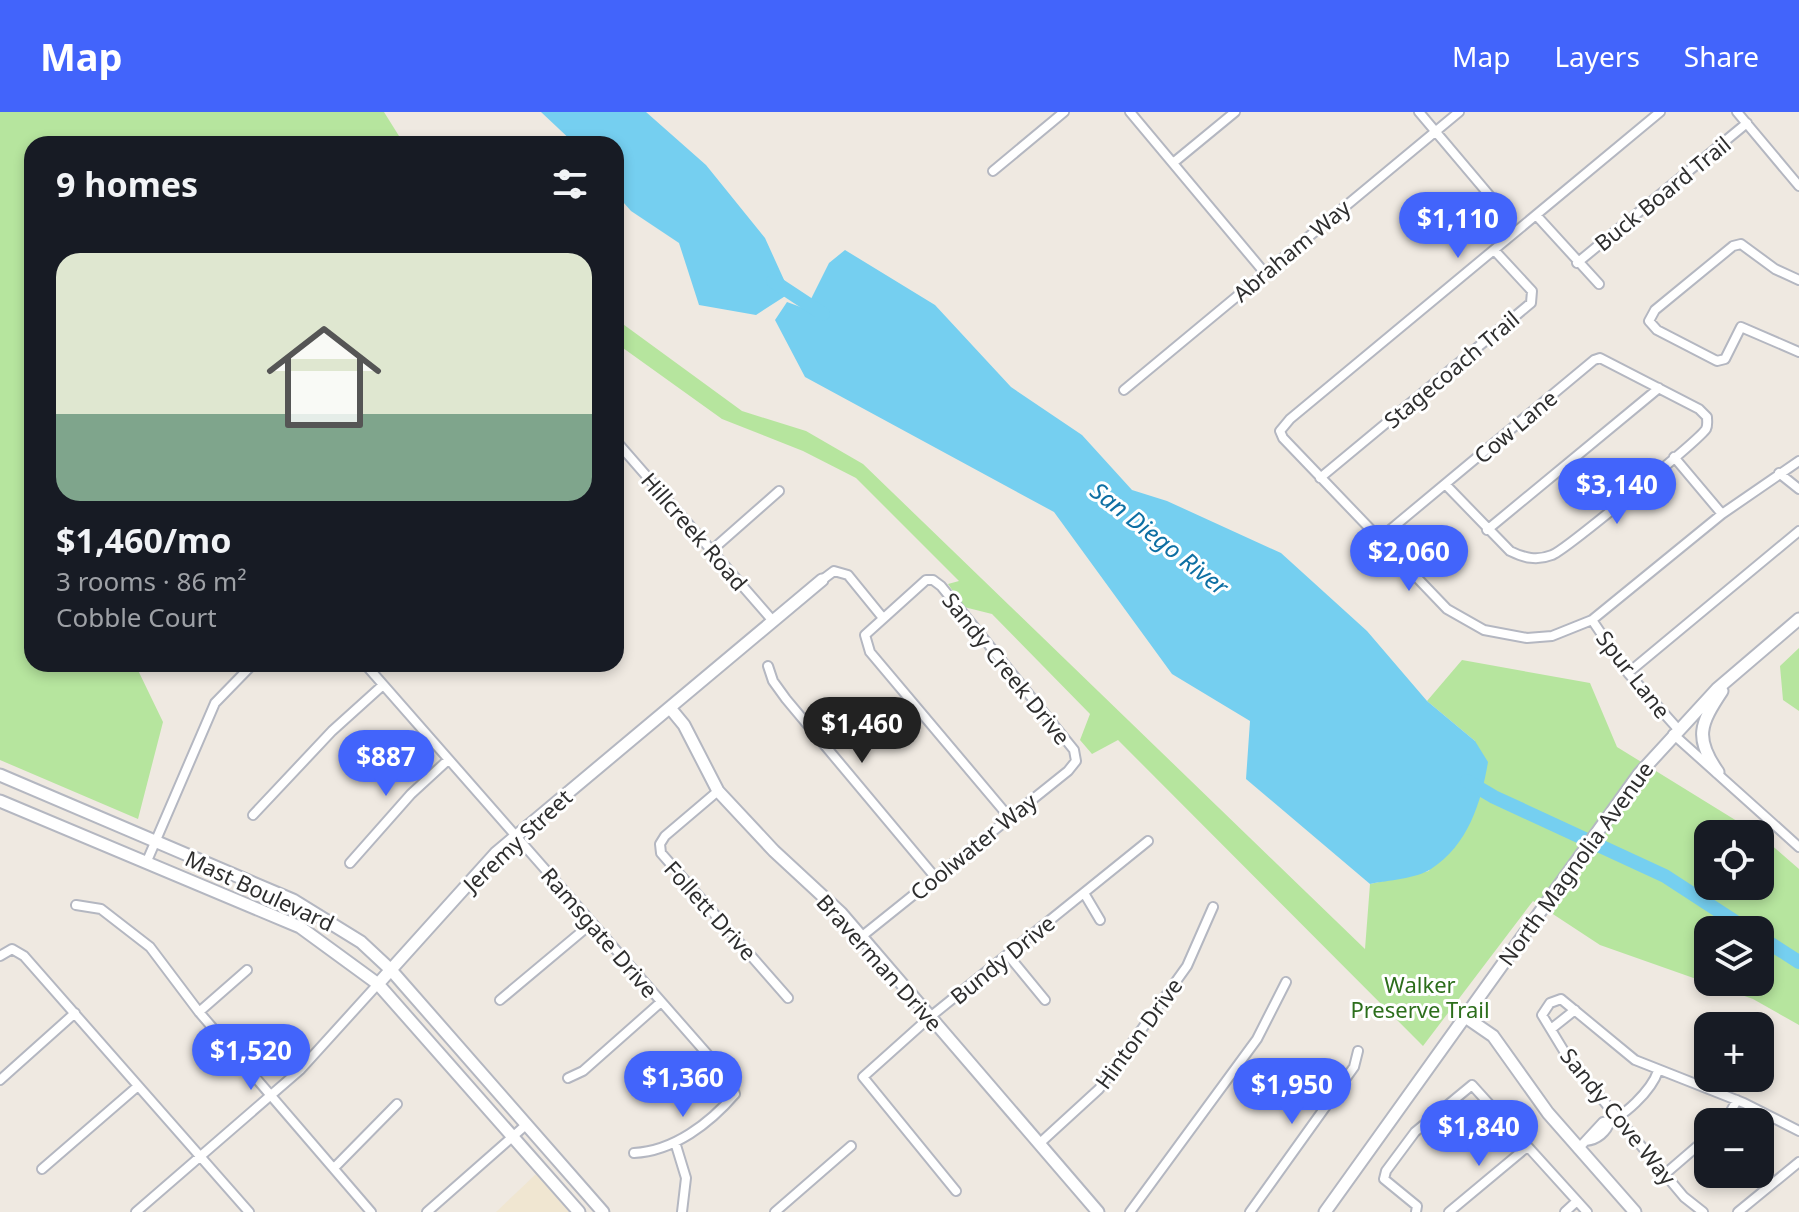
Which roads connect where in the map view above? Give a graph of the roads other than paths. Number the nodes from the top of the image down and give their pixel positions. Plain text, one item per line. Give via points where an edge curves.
1 (1064, 112) edge
2 (1130, 112) edge
3 (1235, 112) edge
4 (1419, 112) edge
5 (1459, 112) edge
6 (1660, 112) edge
7 (1737, 112) edge
8 (1747, 123) junction
9 (1435, 132) junction
10 (1173, 163) junction
11 (993, 171) dead end
12 (1799, 186) edge
13 (1490, 196) dead end
14 (1536, 215) junction
15 (1495, 251) junction
16 (1577, 263) junction
17 (1264, 272) junction
18 (1799, 280) edge
19 (1599, 284) dead end
20 (1799, 352) edge
21 (1659, 388) junction
22 (1124, 390) dead end
23 (624, 450) edge
24 (1674, 457) junction
25 (1799, 461) edge
26 (1779, 473) junction
27 (1320, 478) junction
28 (1445, 484) junction
29 (1799, 489) edge
30 (779, 491) dead end
31 (1722, 514) junction
32 (1487, 530) junction
33 (1799, 531) edge
34 (1379, 539) junction
35 (712, 550) junction
36 (822, 580) joint
37 (883, 618) junction
38 (1799, 619) edge
39 (1592, 620) junction
40 (773, 621) junction
41 (768, 666) dead end
42 (245, 672) edge
43 (372, 672) edge
44 (1628, 673) junction
45 (1731, 677) junction
46 (383, 685) junction
47 (670, 708) junction
48 (1675, 731) junction
49 (1074, 750) joint
50 (448, 760) junction
51 (1718, 772) junction
52 (1, 777) edge
53 (718, 791) junction
54 (0, 801) edge
55 (253, 815) dead end
56 (1009, 817) junction
57 (516, 836) junction
58 (1148, 841) dead end
59 (155, 842) junction
60 (1799, 847) edge
61 (147, 861) junction
62 (350, 863) dead end
63 (935, 877) junction
64 (1084, 893) junction
65 (76, 905) dead end
66 (1213, 907) dead end
67 (1100, 920) dead end
68 (592, 923) junction
69 (861, 937) junction
70 (1008, 955) junction
71 (0, 956) edge
72 (247, 970) dead end
73 (391, 970) junction
74 (1286, 982) dead end
75 (378, 984) junction
76 (788, 998) dead end
77 (500, 1000) dead end
78 (1045, 1000) dead end
79 (661, 1002) junction
80 (1575, 1010) junction
81 (199, 1012) junction
82 (75, 1013) junction
83 (1464, 1016) junction
84 (930, 1017) junction
85 (1551, 1029) junction
86 (1358, 1051) dead end
87 (1658, 1071) junction
88 (568, 1078) dead end
89 (0, 1080) edge
90 (138, 1086) junction
91 (271, 1096) junction
92 (1737, 1100) junction
93 (397, 1104) dead end
94 (1733, 1108) edge
95 (1613, 1119) junction
96 (527, 1124) junction
97 (1799, 1131) edge
98 (514, 1136) junction
99 (675, 1142) junction
100 (1040, 1143) junction
101 (1582, 1145) junction
102 (851, 1146) dead end
103 (1527, 1147) junction
104 (1694, 1149) edge
105 (634, 1153) dead end
106 (201, 1156) junction
107 (1799, 1162) edge
108 (334, 1168) junction
109 (42, 1169) dead end
110 (1665, 1174) junction
111 (956, 1191) dead end
112 (1577, 1201) junction
113 (136, 1212) edge
114 (249, 1212) edge
115 (371, 1212) edge
116 (427, 1212) edge
117 (579, 1212) edge
118 (603, 1212) edge
119 (682, 1212) edge
120 (775, 1212) edge
121 (1098, 1212) edge
122 (1130, 1212) edge
123 (1250, 1212) edge
124 (1325, 1212) edge
125 (1416, 1212) edge
126 (1449, 1212) edge
127 (1565, 1212) edge
128 (1587, 1212) edge
129 (1635, 1212) edge
130 (1703, 1212) edge
131 (1738, 1212) edge

1 - 11 street
2 - 10 street
3 - 10 street
4 - 9 street
5 - 9 street, Abraham Way
6 - 14 street
7 - 8 street
8 - 12 street
8 - 16 street, Buck Board Trail
9 - 13 street
9 - 17 street, Abraham Way
10 - 17 street
14 - 15 street
14 - 16 street
15 - 27 street, Stagecoach Trail via 1532,291 1531,303
15 - 27 street via 1280,431
16 - 19 street
17 - 22 street, Abraham Way
18 - 20 street via 1746,247 1733,246 1655,310 1649,321 1717,361 1725,359 1741,327
21 - 24 street, Cow Lane via 1707,417 1703,432
21 - 28 street, Cow Lane via 1605,358 1594,360
21 - 32 street
23 - 35 street, Hillcreek Road
24 - 31 street
24 - 32 street via 1553,555 1524,558
25 - 26 street
26 - 29 street
26 - 31 street
27 - 34 street
28 - 32 street
28 - 34 street, Cow Lane
30 - 35 street
31 - 39 street
33 - 44 street
34 - 39 street via 1447,609 1484,630 1540,637
35 - 40 street, Hillcreek Road
36 - 37 street, Jeremy Street via 834,571 848,575
36 - 40 street, Jeremy Street
37 - 49 street, Sandy Creek Drive via 926,580 933,580
37 - 56 street via 865,635 870,652
38 - 45 street, North Magnolia Avenue
39 - 44 street, Spur Lane
40 - 47 street, Jeremy Street
41 - 63 street via 786,699
42 - 59 street via 215,703
43 - 46 street, Ramsgate Drive
44 - 48 street, Spur Lane
45 - 48 street, North Magnolia Avenue
45 - 51 street via 1701,735 1703,751
46 - 50 street, Ramsgate Drive
46 - 55 street
47 - 53 street, Braverman Drive
47 - 57 street, Jeremy Street
48 - 51 street, Spur Lane
48 - 83 street, North Magnolia Avenue
49 - 56 street, Coolwater Way via 1076,761 1068,771
50 - 57 street, Ramsgate Drive
50 - 62 street
51 - 60 street, Spur Lane
52 - 59 street, Mast Boulevard
53 - 69 street, Braverman Drive
53 - 76 street, Follett Drive via 665,836 661,853
54 - 61 street, Mast Boulevard
56 - 63 street, Coolwater Way
57 - 68 street, Ramsgate Drive
57 - 73 street, Jeremy Street via 483,865
58 - 64 street, Bundy Drive
59 - 61 street
59 - 73 street, Mast Boulevard via 323,915
61 - 75 street, Mast Boulevard via 300,927
63 - 69 street, Coolwater Way
64 - 67 street
64 - 70 street, Bundy Drive
65 - 81 street via 101,909 150,947
66 - 100 street, Hinton Drive via 1187,966 1099,1089
68 - 77 street
68 - 79 street, Ramsgate Drive
69 - 84 street, Braverman Drive
70 - 78 street
70 - 84 street, Bundy Drive
71 - 82 street via 12,949 24,956
72 - 81 street
73 - 75 street, Jeremy Street
73 - 96 street, Mast Boulevard
74 - 122 street via 1257,1039
75 - 91 street, Jeremy Street
75 - 98 street, Mast Boulevard
79 - 88 street via 583,1071
79 - 99 street, Ramsgate Drive via 730,1080 735,1094 705,1124
80 - 85 street
80 - 85 street, Sandy Cove Way via 1561,999 1550,1003 1542,1015
80 - 87 street via 1614,1045
81 - 91 street
82 - 89 street
82 - 90 street
83 - 101 street via 1493,1036 1540,1102
83 - 124 street, North Magnolia Avenue
84 - 100 street, Braverman Drive
84 - 111 street, Bundy Drive via 863,1077
85 - 95 street, Sandy Cove Way
86 - 123 street via 1354,1067
87 - 92 street
87 - 95 street via 1654,1083
90 - 106 street
90 - 109 street
91 - 106 street, Jeremy Street
91 - 108 street
92 - 94 street
92 - 97 street
93 - 108 street
95 - 101 street via 1593,1141
95 - 110 street, Sandy Cove Way
96 - 98 street
96 - 118 street, Mast Boulevard
98 - 116 street
98 - 117 street, Mast Boulevard
99 - 105 street
99 - 119 street via 686,1178
100 - 121 street, Braverman Drive
101 - 129 street
102 - 120 street
103 - 112 street
103 - 125 street via 1479,1089 1465,1088 1415,1132 1386,1171 1384,1179 1411,1199
103 - 126 street
104 - 110 street
106 - 113 street, Jeremy Street
106 - 114 street
107 - 131 street
108 - 115 street
110 - 130 street, Sandy Cove Way
112 - 127 street
112 - 128 street

